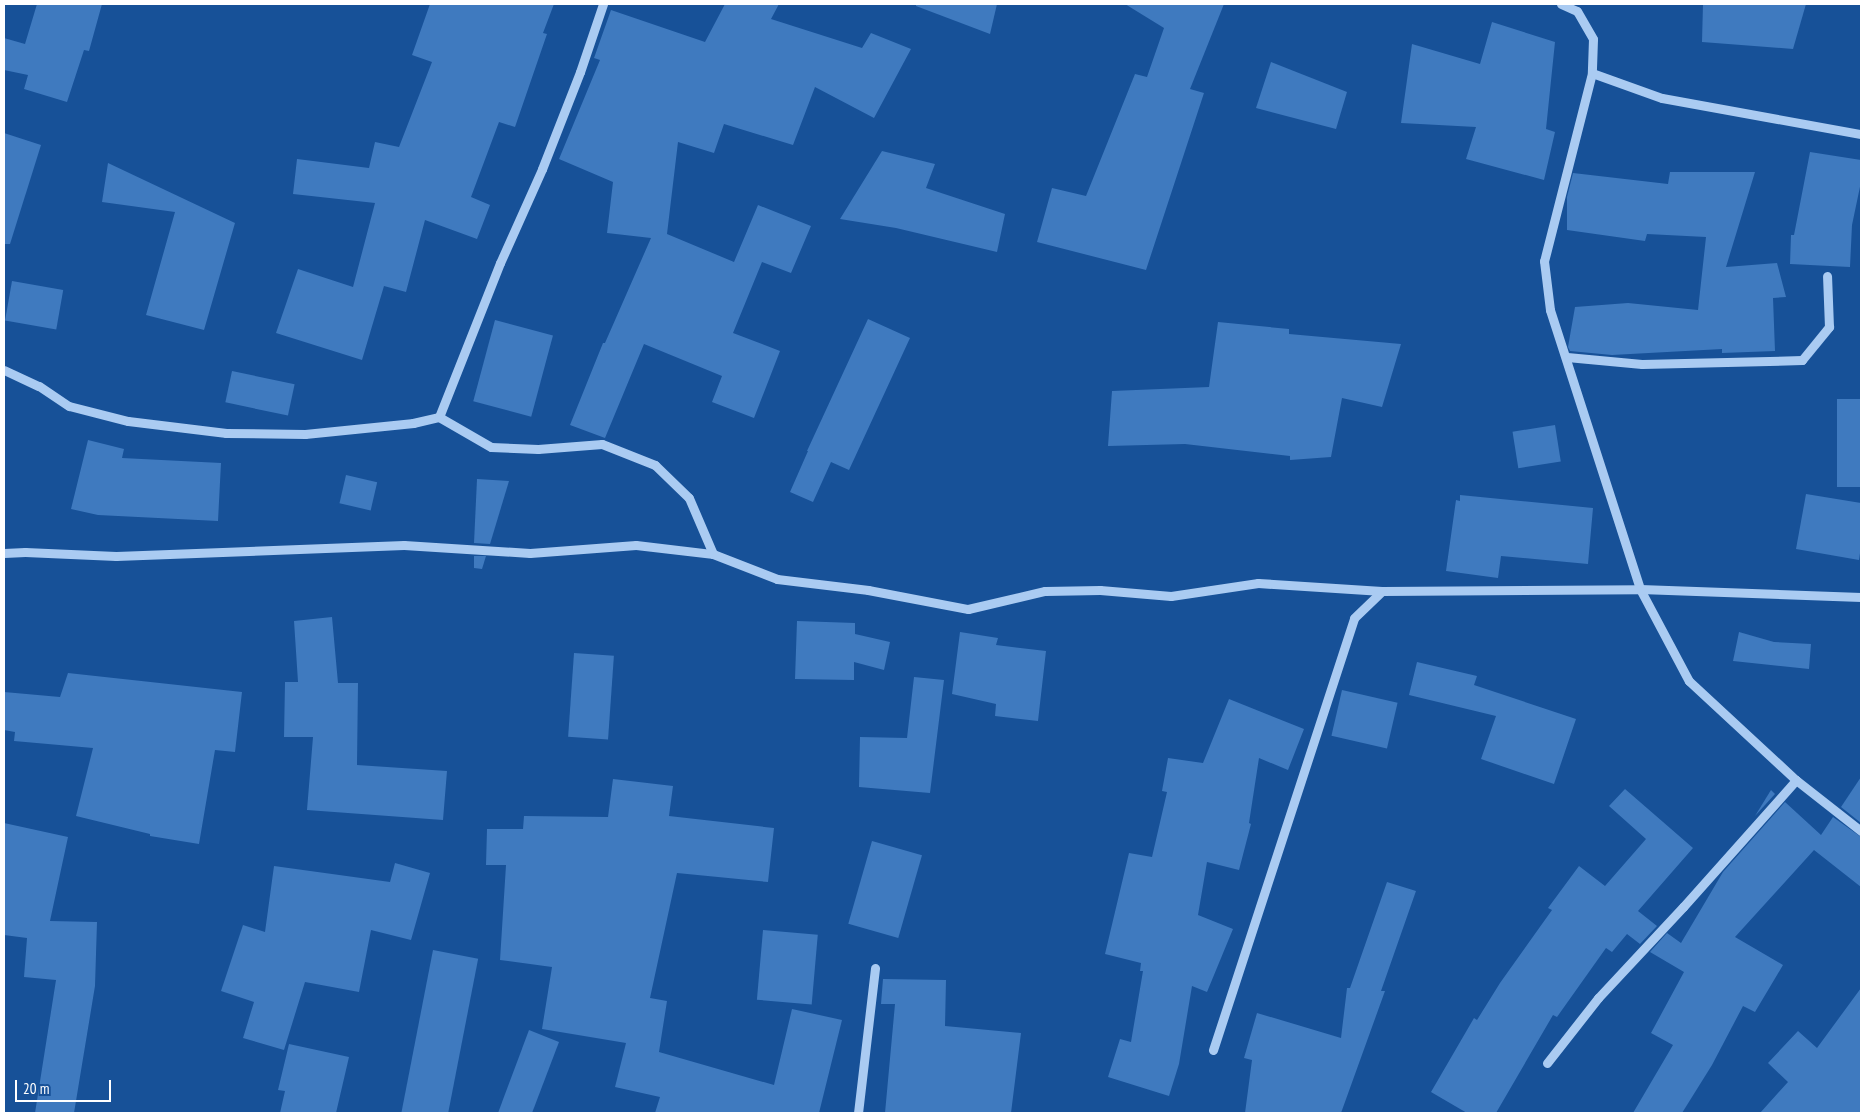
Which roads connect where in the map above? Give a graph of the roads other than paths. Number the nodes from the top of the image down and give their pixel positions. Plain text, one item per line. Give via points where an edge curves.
1 (603, 4) edge
2 (1561, 4) edge
3 (1584, 4) edge
4 (1577, 11) junction
5 (1592, 73) junction
6 (1861, 134) edge
7 (1827, 276) dead end
8 (1567, 357) junction
9 (4, 370) edge
10 (439, 417) junction
11 (4, 553) edge
12 (713, 554) junction
13 (1640, 589) junction
14 (1382, 591) junction
15 (1861, 597) edge
16 (1796, 780) junction
17 (1861, 831) edge
18 (875, 968) dead end
19 (1213, 1050) dead end
20 (1547, 1063) dead end
21 (858, 1113) edge

1 - 10 street via 548,151
2 - 4 street
3 - 4 street
4 - 5 street via 1592,40
5 - 6 street via 1662,98
5 - 8 street via 1544,261 1550,310
7 - 8 street via 1829,327 1802,360 1642,364
8 - 13 street
9 - 10 street via 39,386 69,406 128,421 226,433 305,434 413,423
10 - 12 street via 491,447 538,449 602,444 655,465 689,498
11 - 12 street via 116,556 404,545 530,553 636,545
12 - 14 street via 777,579 868,590 968,609 1045,591 1100,590 1171,596 1258,583
13 - 14 street
13 - 15 street
13 - 16 street via 1689,681
14 - 19 street via 1354,618
16 - 17 street
16 - 20 street via 1598,998
18 - 21 street

